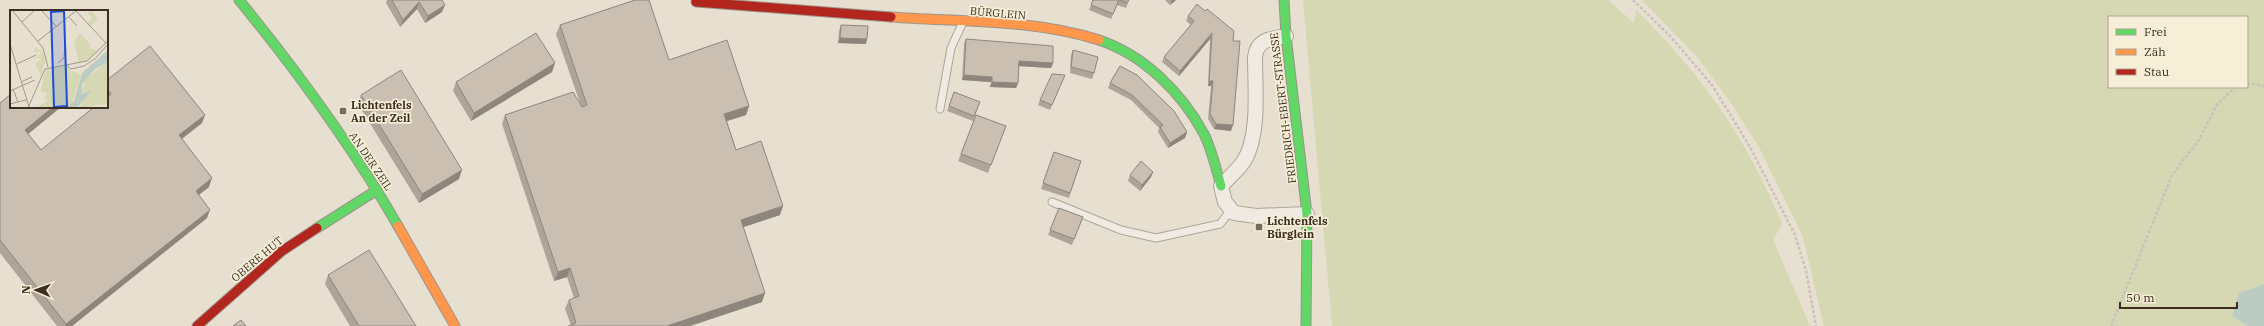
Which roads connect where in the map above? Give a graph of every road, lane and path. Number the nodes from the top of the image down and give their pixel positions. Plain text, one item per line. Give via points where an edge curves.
1 (238, 0) edge
2 (1284, 0) edge
3 (1633, 0) edge
4 (696, 2) dead end
5 (963, 22) junction
6 (1286, 36) junction
7 (2248, 83) edge
8 (2264, 86) edge
9 (2234, 88) edge
10 (940, 109) dead end
11 (1221, 186) junction
12 (377, 190) junction
13 (1052, 202) dead end
14 (1231, 210) junction
15 (1307, 214) junction
16 (197, 326) edge
17 (455, 326) edge
18 (1306, 326) edge
19 (1816, 326) edge
20 (2111, 326) edge

1 - 12 street, AN DER ZEIL via 285,57
2 - 6 street, FRIEDRICH-EBERT-STRASSE
3 - 19 path via 1670,36 1712,85 1750,147 1795,235 1806,271
4 - 5 street, BÜRGLEIN
5 - 10 lane via 951,48
5 - 11 street, BÜRGLEIN via 1074,34 1100,41 1127,53 1154,72 1190,114 1204,135
6 - 11 street via 1262,41 1257,47 1254,122 1250,148 1244,162
6 - 15 street, FRIEDRICH-EBERT-STRASSE
7 - 8 path
9 - 20 path via 2216,106 2198,140 2172,175
11 - 14 street via 1224,202
12 - 16 street, OBERE HUT via 282,251
12 - 17 street, AN DER ZEIL
13 - 14 lane via 1121,230 1156,238 1220,224
14 - 15 street via 1234,213 1256,216
15 - 18 street, FRIEDRICH-EBERT-STRASSE

